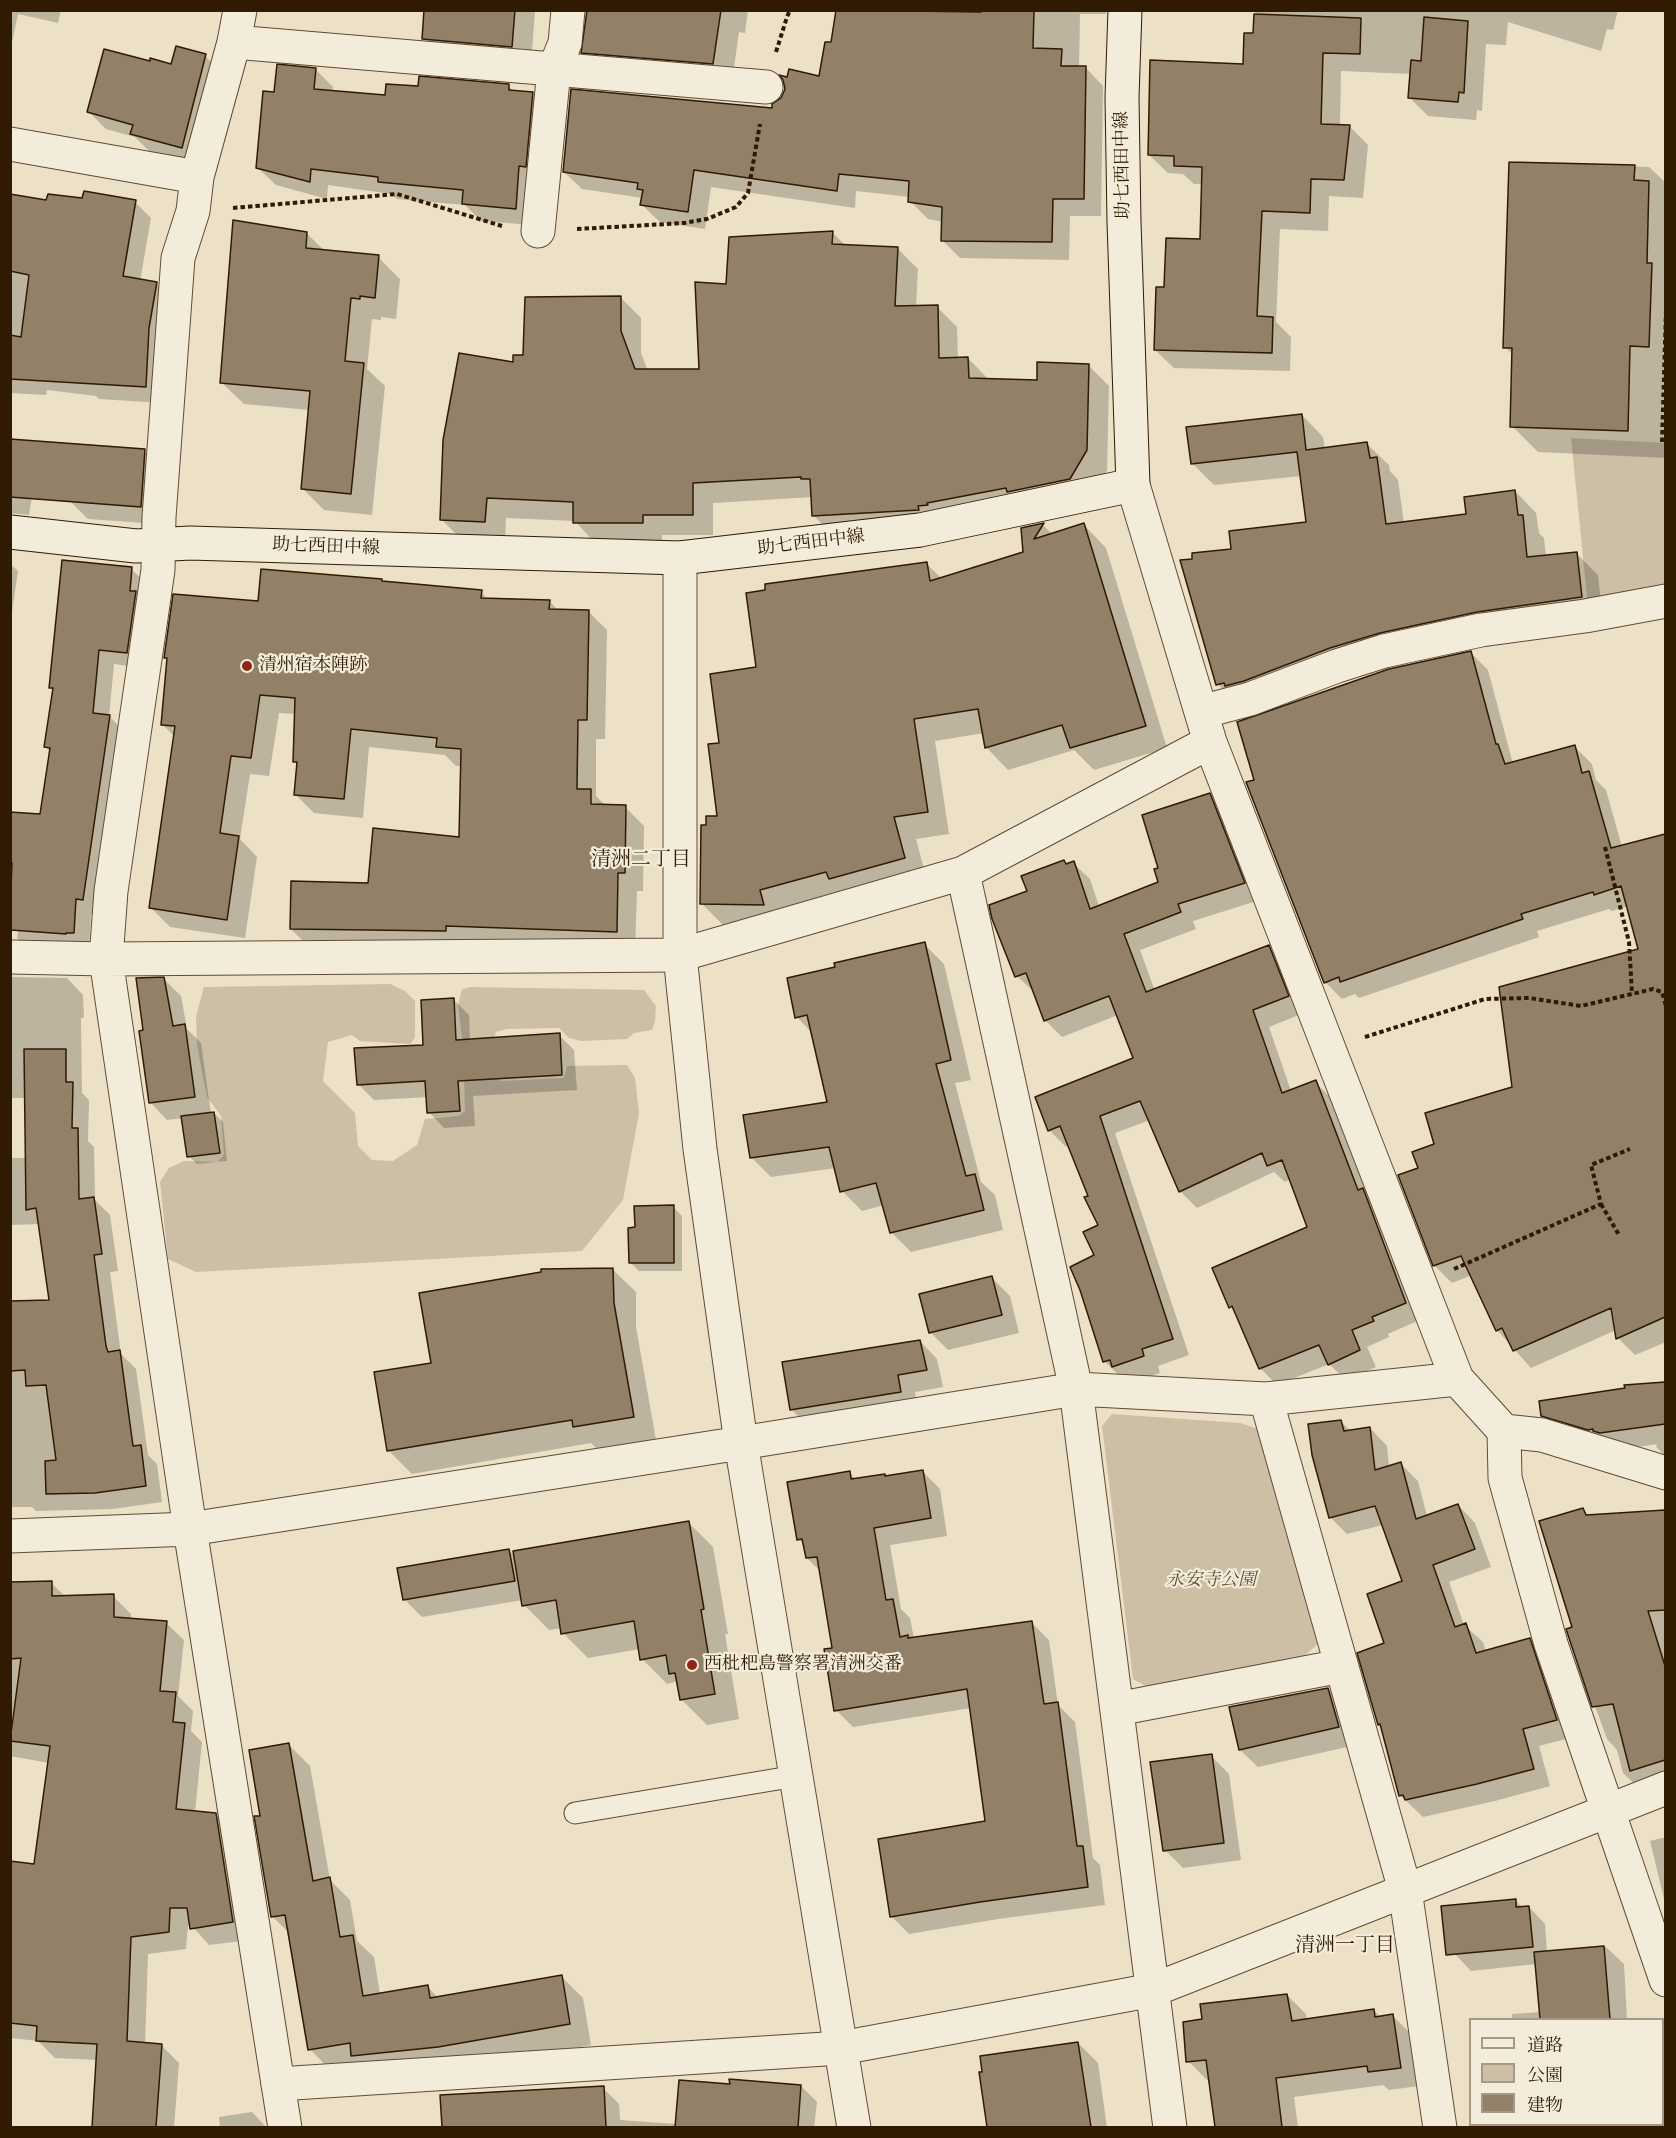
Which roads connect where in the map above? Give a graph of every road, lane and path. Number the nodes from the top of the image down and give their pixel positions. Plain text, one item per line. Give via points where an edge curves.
1 (568, 10) edge
2 (1125, 10) edge
3 (237, 26) edge
4 (554, 70) junction
5 (766, 87) dead end
6 (10, 144) edge
7 (197, 177) junction
8 (538, 231) dead end
9 (1665, 310) edge
10 (1662, 442) dead end
11 (1133, 485) junction
12 (10, 532) edge
13 (160, 545) junction
14 (680, 558) junction
15 (1665, 601) edge
16 (1206, 727) junction
17 (1605, 847) dead end
18 (963, 873) junction
19 (680, 955) junction
20 (10, 957) edge
21 (106, 959) junction
22 (1632, 994) junction
23 (1665, 1006) edge
24 (1329, 1048) junction
25 (1630, 1149) dead end
26 (1601, 1204) junction
27 (1618, 1235) dead end
28 (1420, 1284) junction
29 (1457, 1379) junction
30 (1076, 1389) junction
31 (1266, 1399) junction
32 (1504, 1431) junction
33 (741, 1443) junction
34 (1665, 1473) edge
35 (190, 1529) junction
36 (10, 1536) edge
37 (1341, 1666) junction
38 (1117, 1709) junction
39 (796, 1776) junction
40 (1665, 1788) edge
41 (1607, 1810) junction
42 (575, 1813) dead end
43 (1405, 1890) junction
44 (1665, 1980) edge
45 (1153, 1990) junction
46 (841, 2048) junction
47 (278, 2084) junction
48 (285, 2127) edge
49 (854, 2127) edge
50 (1170, 2127) edge
51 (1440, 2127) edge

1 - 4 street via 565,42
2 - 11 street, 助七西田中線 via 1124,222
3 - 4 street
3 - 7 street
4 - 5 street
4 - 8 street
6 - 7 street
7 - 13 street via 193,211 178,258
9 - 10 path
11 - 14 street, 助七西田中線 via 920,530
11 - 16 street
12 - 13 street, 助七西田中線 via 136,546
13 - 14 street, 助七西田中線
13 - 21 street via 111,891
14 - 19 street
15 - 16 street via 1480,630 1384,651 1250,699
16 - 18 street
16 - 24 street
17 - 22 path via 1629,942
18 - 19 street
18 - 30 street
19 - 21 street
19 - 33 street via 700,1149
20 - 21 street
21 - 35 street
22 - 23 path via 1653,989 1662,992
22 - 24 path via 1581,1006 1529,998 1485,999
24 - 28 street
25 - 26 path via 1591,1165
26 - 27 path
26 - 28 path
28 - 29 street
29 - 31 street
29 - 32 street
30 - 31 street
30 - 33 street
30 - 38 street
31 - 37 street
32 - 34 street via 1542,1435
32 - 41 street via 1505,1478 1551,1644
33 - 35 street
33 - 39 street
35 - 36 street
35 - 47 street
37 - 38 street
37 - 43 street
38 - 45 street
39 - 42 lane
39 - 46 street
40 - 41 street
41 - 43 street
41 - 44 street
43 - 45 street
43 - 51 street
45 - 46 street
45 - 50 street
46 - 47 street
46 - 49 street
47 - 48 street

